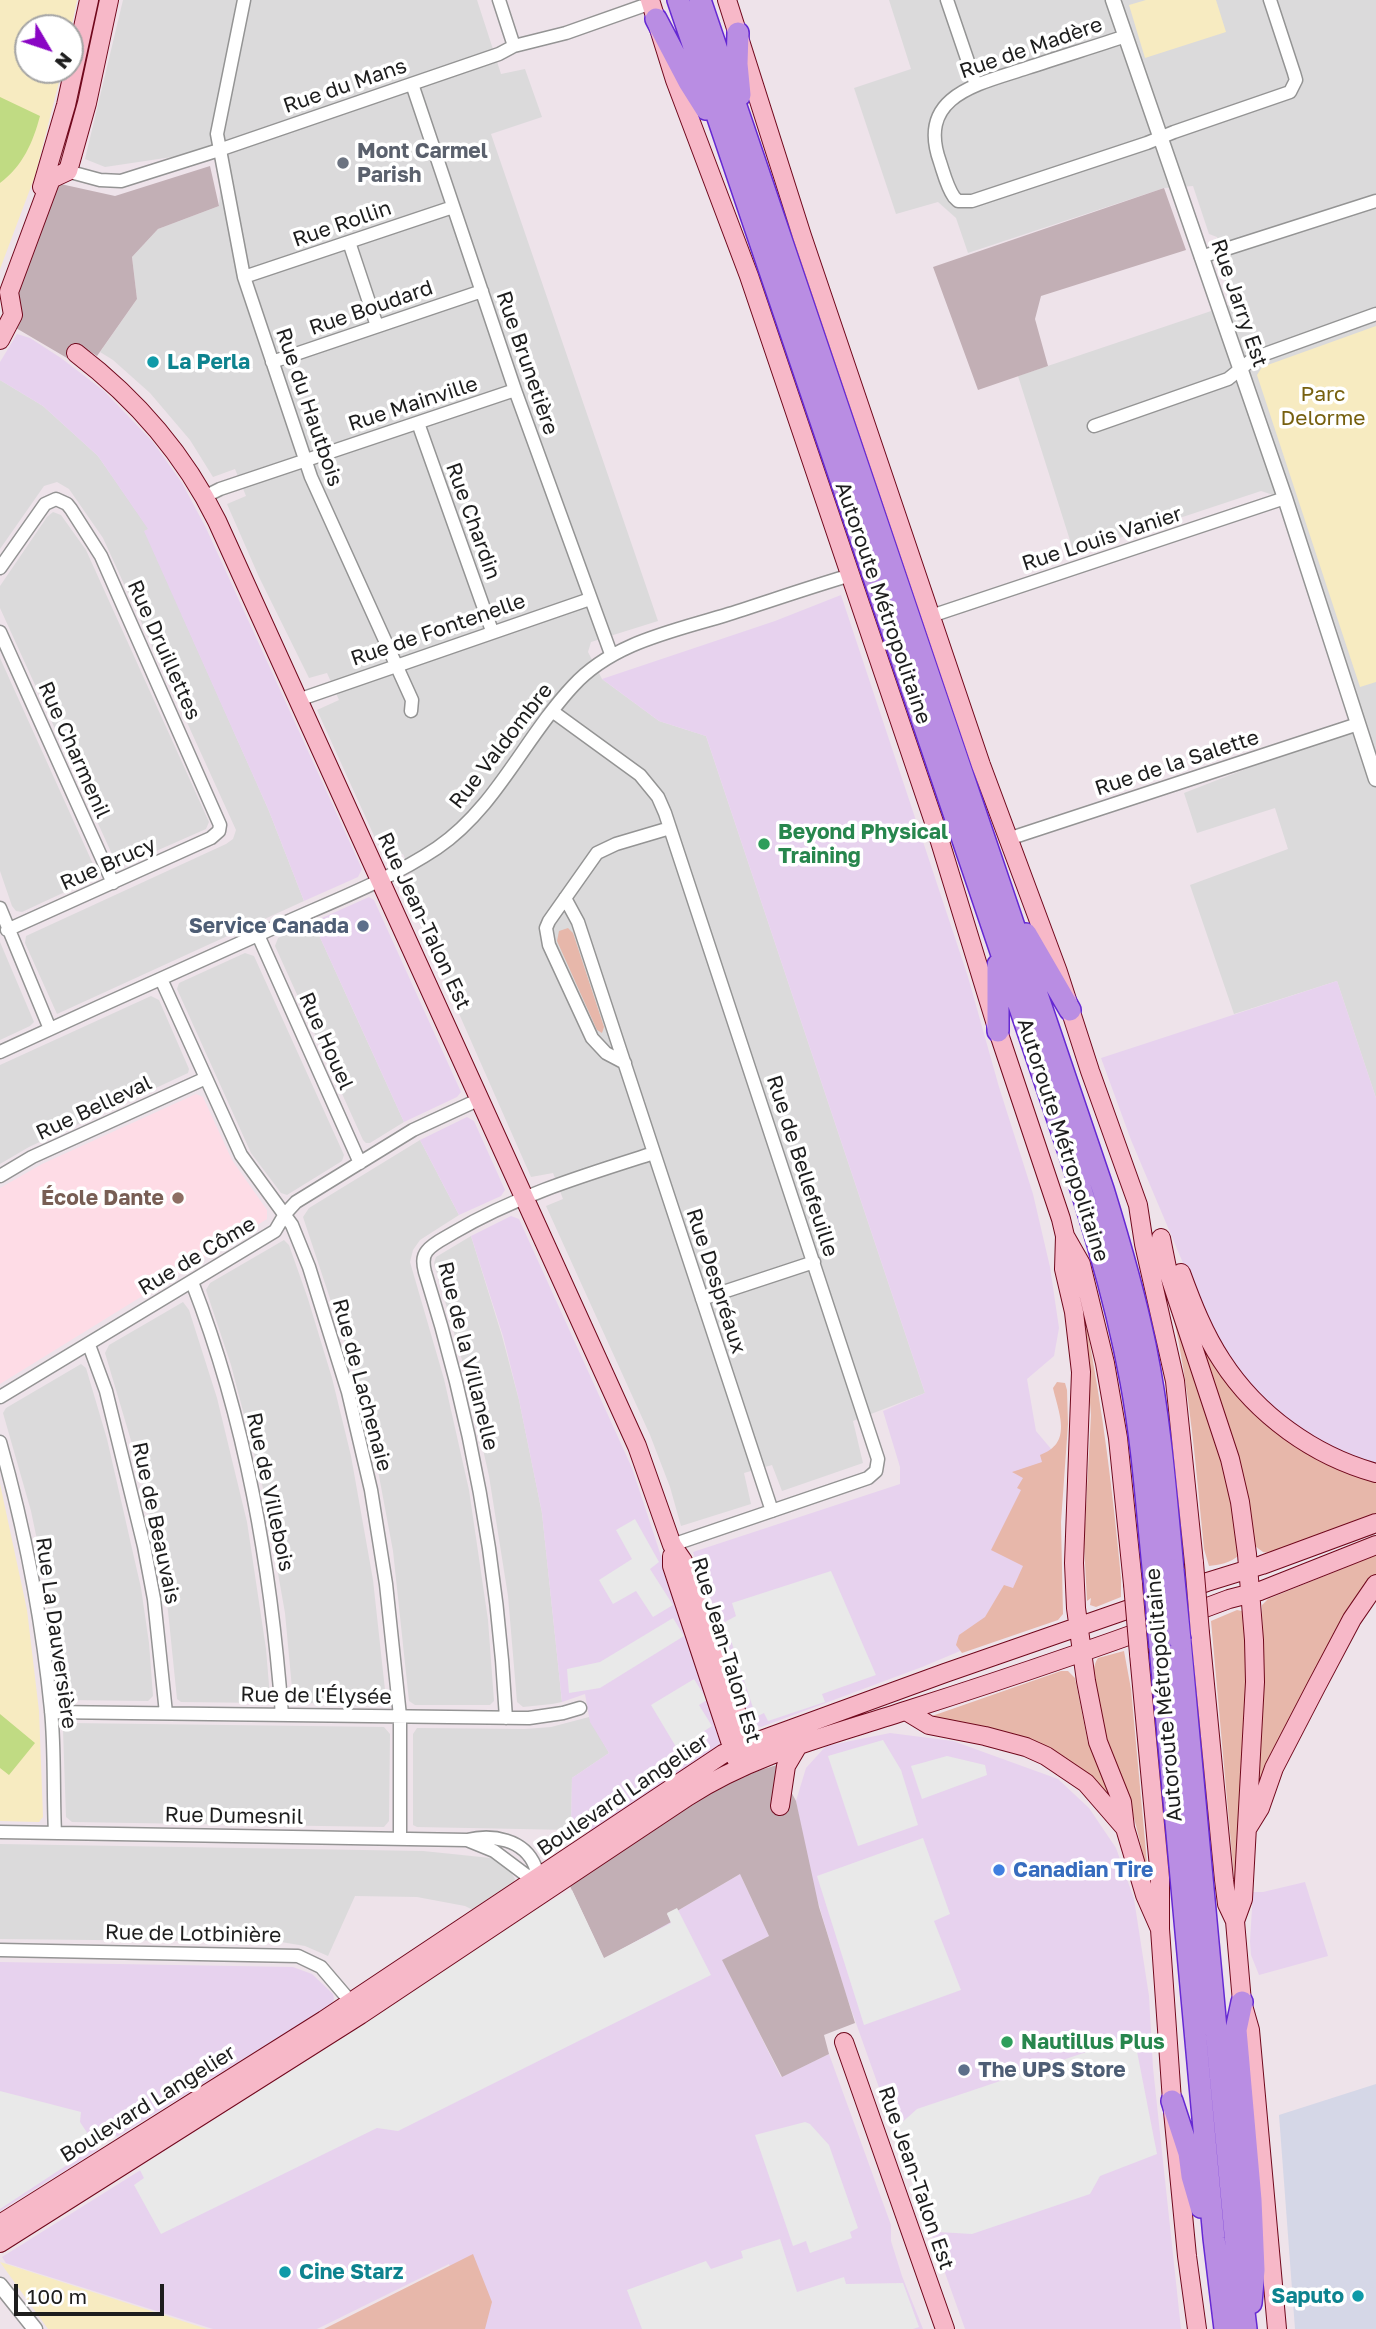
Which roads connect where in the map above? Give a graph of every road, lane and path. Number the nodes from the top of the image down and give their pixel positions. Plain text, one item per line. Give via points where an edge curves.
1 (89, 0) edge
2 (109, 0) edge
3 (244, 0) edge
4 (499, 0) edge
5 (678, 0) edge
6 (700, 0) edge
7 (727, 0) edge
8 (947, 0) edge
9 (1113, 0) edge
10 (1270, 0) edge
11 (653, 7) edge
12 (738, 33) junction
13 (1125, 36) junction
14 (514, 46) junction
15 (411, 84) junction
16 (976, 85) junction
17 (735, 136) junction
18 (1160, 138) junction
19 (219, 150) junction
20 (49, 165) junction
21 (68, 171) junction
22 (1376, 201) edge
23 (453, 206) junction
24 (349, 242) junction
25 (1201, 257) junction
26 (244, 277) junction
27 (482, 291) junction
28 (0, 293) edge
29 (6, 311) edge
30 (1376, 314) edge
31 (377, 326) junction
32 (0, 340) edge
33 (76, 353) dead end
34 (272, 362) junction
35 (1240, 369) junction
36 (515, 390) junction
37 (418, 423) junction
38 (1094, 426) dead end
39 (304, 461) junction
40 (204, 497) junction
41 (1284, 498) junction
42 (0, 568) edge
43 (851, 575) junction
44 (590, 599) junction
45 (931, 616) junction
46 (492, 631) junction
47 (0, 632) edge
48 (611, 654) junction
49 (396, 666) junction
50 (298, 700) junction
51 (411, 711) dead end
52 (552, 711) junction
53 (1358, 724) junction
54 (1376, 776) edge
55 (220, 828) joint
56 (670, 828) junction
57 (1007, 839) junction
58 (380, 879) junction
59 (113, 883) junction
60 (565, 898) junction
61 (1005, 899) junction
62 (0, 908) edge
63 (7, 930) junction
64 (258, 935) junction
65 (996, 938) junction
66 (161, 979) junction
67 (1070, 1010) junction
68 (50, 1029) junction
69 (998, 1031) junction
70 (0, 1052) edge
71 (625, 1063) junction
72 (206, 1078) junction
73 (480, 1099) junction
74 (654, 1153) junction
75 (360, 1163) junction
76 (0, 1176) edge
77 (524, 1198) junction
78 (1138, 1205) junction
79 (285, 1214) junction
80 (1065, 1236) junction
81 (1161, 1238) junction
82 (814, 1262) junction
83 (192, 1282) junction
84 (702, 1299) junction
85 (89, 1345) junction
86 (0, 1397) edge
87 (0, 1442) edge
88 (1376, 1473) edge
89 (772, 1511) junction
90 (1376, 1523) edge
91 (672, 1545) junction
92 (1376, 1545) edge
93 (1248, 1569) junction
94 (1173, 1570) junction
95 (1376, 1584) edge
96 (1250, 1592) junction
97 (1079, 1626) junction
98 (1180, 1640) junction
99 (1082, 1650) junction
100 (580, 1708) dead end
101 (906, 1711) junction
102 (51, 1712) junction
103 (166, 1713) junction
104 (282, 1715) junction
105 (400, 1716) junction
106 (506, 1718) junction
107 (799, 1744) junction
108 (743, 1756) junction
109 (780, 1806) dead end
110 (1125, 1828) junction
111 (0, 1832) edge
112 (1245, 1832) junction
113 (55, 1833) junction
114 (400, 1839) junction
115 (542, 1885) junction
116 (1235, 1921) junction
117 (1160, 1929) junction
118 (0, 1950) edge
119 (1242, 2002) junction
120 (356, 2008) junction
121 (844, 2042) dead end
122 (1172, 2101) junction
123 (0, 2224) edge
124 (0, 2243) edge
125 (1216, 2260) junction
126 (0, 2285) edge
127 (35, 2329) edge
128 (945, 2329) edge
129 (1197, 2329) edge
130 (1225, 2329) edge
131 (1248, 2329) edge
132 (1277, 2329) edge

1 - 20 main road
2 - 21 main road
3 - 19 street, Rue du Hautbois via 217,134
4 - 14 street
5 - 17 highway, Autoroute Métropolitaine
6 - 17 highway, Autoroute Métropolitaine
7 - 12 main road
8 - 16 street
9 - 13 street, Rue Jarry Est
10 - 18 street via 1296,80 1290,92
11 - 14 street, Rue du Mans
11 - 17 highway via 689,82
11 - 43 main road
12 - 17 highway
12 - 45 main road
13 - 16 street, Rue de Madère
13 - 18 street, Rue Jarry Est
14 - 15 street, Rue du Mans
15 - 19 street, Rue du Mans
15 - 23 street, Rue Brunetière
16 - 18 street, Rue de Madère via 959,92 945,106 938,116 934,140 958,201 972,201
17 - 61 highway, Autoroute Métropolitaine
17 - 65 highway, Autoroute Métropolitaine
18 - 25 street, Rue Jarry Est
19 - 21 street, Rue du Mans via 116,182
19 - 26 street, Rue du Hautbois
20 - 21 street, Rue du Mans
20 - 28 main road
21 - 29 main road via 51,178
22 - 25 street
23 - 24 street, Rue Rollin
23 - 27 street, Rue Brunetière
24 - 26 street, Rue Rollin
24 - 31 street
25 - 35 street, Rue Jarry Est
26 - 34 street, Rue du Hautbois
27 - 31 street, Rue Boudard
27 - 36 street, Rue Brunetière
29 - 32 main road
30 - 35 street via 1254,358
31 - 34 street, Rue Boudard
33 - 40 main road, Rue Jean-Talon Est via 142,412
34 - 39 street, Rue du Hautbois
35 - 38 street via 1228,379
35 - 41 street, Rue Jarry Est
36 - 37 street, Rue Mainville
36 - 44 street, Rue Brunetière
37 - 39 street, Rue Mainville
37 - 46 street, Rue Chardin
39 - 40 street, Rue Mainville
39 - 49 street, Rue du Hautbois
40 - 50 main road, Rue Jean-Talon Est
41 - 45 street, Rue Louis Vanier
41 - 53 street, Rue Jarry Est
42 - 55 street, Rue Druillettes via 39,510 51,500 67,504 101,556
43 - 48 street, Rue Valdombre
43 - 69 main road via 934,821
44 - 46 street, Rue de Fontenelle
44 - 48 street, Rue Brunetière
45 - 57 main road
46 - 49 street, Rue de Fontenelle
47 - 59 street, Rue Charmenil
48 - 52 street, Rue Valdombre via 580,678
49 - 50 street, Rue de Fontenelle
49 - 51 street, Rue du Hautbois via 412,700
50 - 58 main road, Rue Jean-Talon Est
52 - 56 street, Rue de Bellefeuille via 649,784
52 - 58 street, Rue Valdombre via 460,830 428,854
53 - 54 street, Rue Jarry Est
53 - 57 street, Rue de la Salette
55 - 59 street, Rue Brucy via 211,838
56 - 60 street via 597,853
56 - 82 street, Rue de Bellefeuille
57 - 67 main road
58 - 64 street, Rue Valdombre
58 - 73 main road, Rue Jean-Talon Est
59 - 63 street, Rue Brucy
60 - 71 street, Rue Despréaux via 578,922
60 - 71 street via 546,928 549,944 592,1038 606,1053
61 - 67 highway
61 - 94 highway, Autoroute Métropolitaine via 1127,1269 1157,1413
62 - 63 street
63 - 68 street
64 - 66 street, Rue Valdombre
64 - 75 street, Rue Houel
65 - 69 highway
65 - 94 highway, Autoroute Métropolitaine via 1105,1266 1131,1382 1144,1476
66 - 68 street, Rue Valdombre
66 - 72 street, Rue de Lachenaie
67 - 78 main road
68 - 70 street, Rue Valdombre
69 - 80 main road
71 - 74 street, Rue Despréaux
72 - 76 street, Rue Belleval
72 - 79 street, Rue de Lachenaie via 241,1155
73 - 75 street, Rue de Côme via 426,1123
73 - 77 main road, Rue Jean-Talon Est
74 - 77 street, Rue de la Villanelle
74 - 84 street, Rue Despréaux
75 - 79 street, Rue de Côme via 296,1202
77 - 91 main road, Rue Jean-Talon Est via 634,1440
77 - 106 street, Rue de la Villanelle via 433,1245 423,1259 478,1473 499,1617
78 - 81 main road
78 - 94 main road via 1175,1381
79 - 83 street, Rue de Côme via 275,1231
79 - 105 street, Rue de Lachenaie via 301,1245 330,1329 358,1432 386,1584
80 - 97 main road via 1064,1269 1081,1372 1074,1521
80 - 117 main road, bridge via 1081,1264 1118,1438 1160,1878
81 - 88 main road via 1211,1342 1242,1387 1301,1439 1336,1459
81 - 93 main road via 1230,1459
82 - 84 street
82 - 89 street, Rue de Bellefeuille via 878,1465 868,1478
83 - 85 street, Rue de Côme
83 - 104 street, Rue de Villebois via 223,1373 251,1480 269,1576
84 - 89 street, Rue Despréaux
85 - 86 street, Rue de Côme
85 - 103 street, Rue de Beauvais via 106,1391 144,1546
87 - 102 street, Rue La Dauversière via 35,1593
89 - 91 street, Rue de Bellefeuille
90 - 93 main road, Boulevard Langelier
91 - 108 main road, Rue Jean-Talon Est via 672,1566
92 - 96 main road, Boulevard Langelier
93 - 96 main road
93 - 97 main road, Boulevard Langelier
94 - 98 highway, Autoroute Métropolitaine, bridge
94 - 98 main road, bridge
95 - 112 main road via 1333,1654
96 - 99 main road, Boulevard Langelier
96 - 112 main road via 1255,1682
97 - 99 main road
97 - 108 main road, Boulevard Langelier
98 - 116 main road via 1227,1904
98 - 125 highway, Autoroute Métropolitaine
98 - 131 highway, Autoroute Métropolitaine via 1237,2259
99 - 101 main road, Boulevard Langelier
99 - 110 main road via 1093,1726 1124,1810
100 - 106 street, Rue de l'Élysée via 540,1717
101 - 107 main road, Boulevard Langelier
101 - 110 main road via 929,1725 1046,1756 1086,1783
102 - 103 street, Rue de l'Élysée
102 - 113 street, Rue La Dauversière
103 - 104 street, Rue de l'Élysée
104 - 105 street, Rue de l'Élysée
105 - 106 street, Rue de l'Élysée
105 - 114 street, Rue de Lachenaie
107 - 108 main road, Boulevard Langelier
107 - 109 main road via 784,1773
108 - 115 main road, Boulevard Langelier via 647,1804
110 - 117 main road
111 - 113 street, Rue Dumesnil
112 - 116 main road via 1243,1899
113 - 114 street, Rue Dumesnil
114 - 115 street, Rue Dumesnil via 496,1837 514,1844 532,1861
115 - 120 main road, Boulevard Langelier
116 - 119 main road
117 - 122 main road
118 - 120 street, Rue de Lotbinière via 289,1955 321,1967
119 - 131 highway via 1236,2030 1254,2270
119 - 132 main road via 1250,2030
120 - 123 main road, Boulevard Langelier
120 - 124 main road, Boulevard Langelier
121 - 128 main road, Rue Jean-Talon Est
122 - 125 highway
122 - 129 main road
125 - 130 highway, Autoroute Métropolitaine
126 - 127 street

